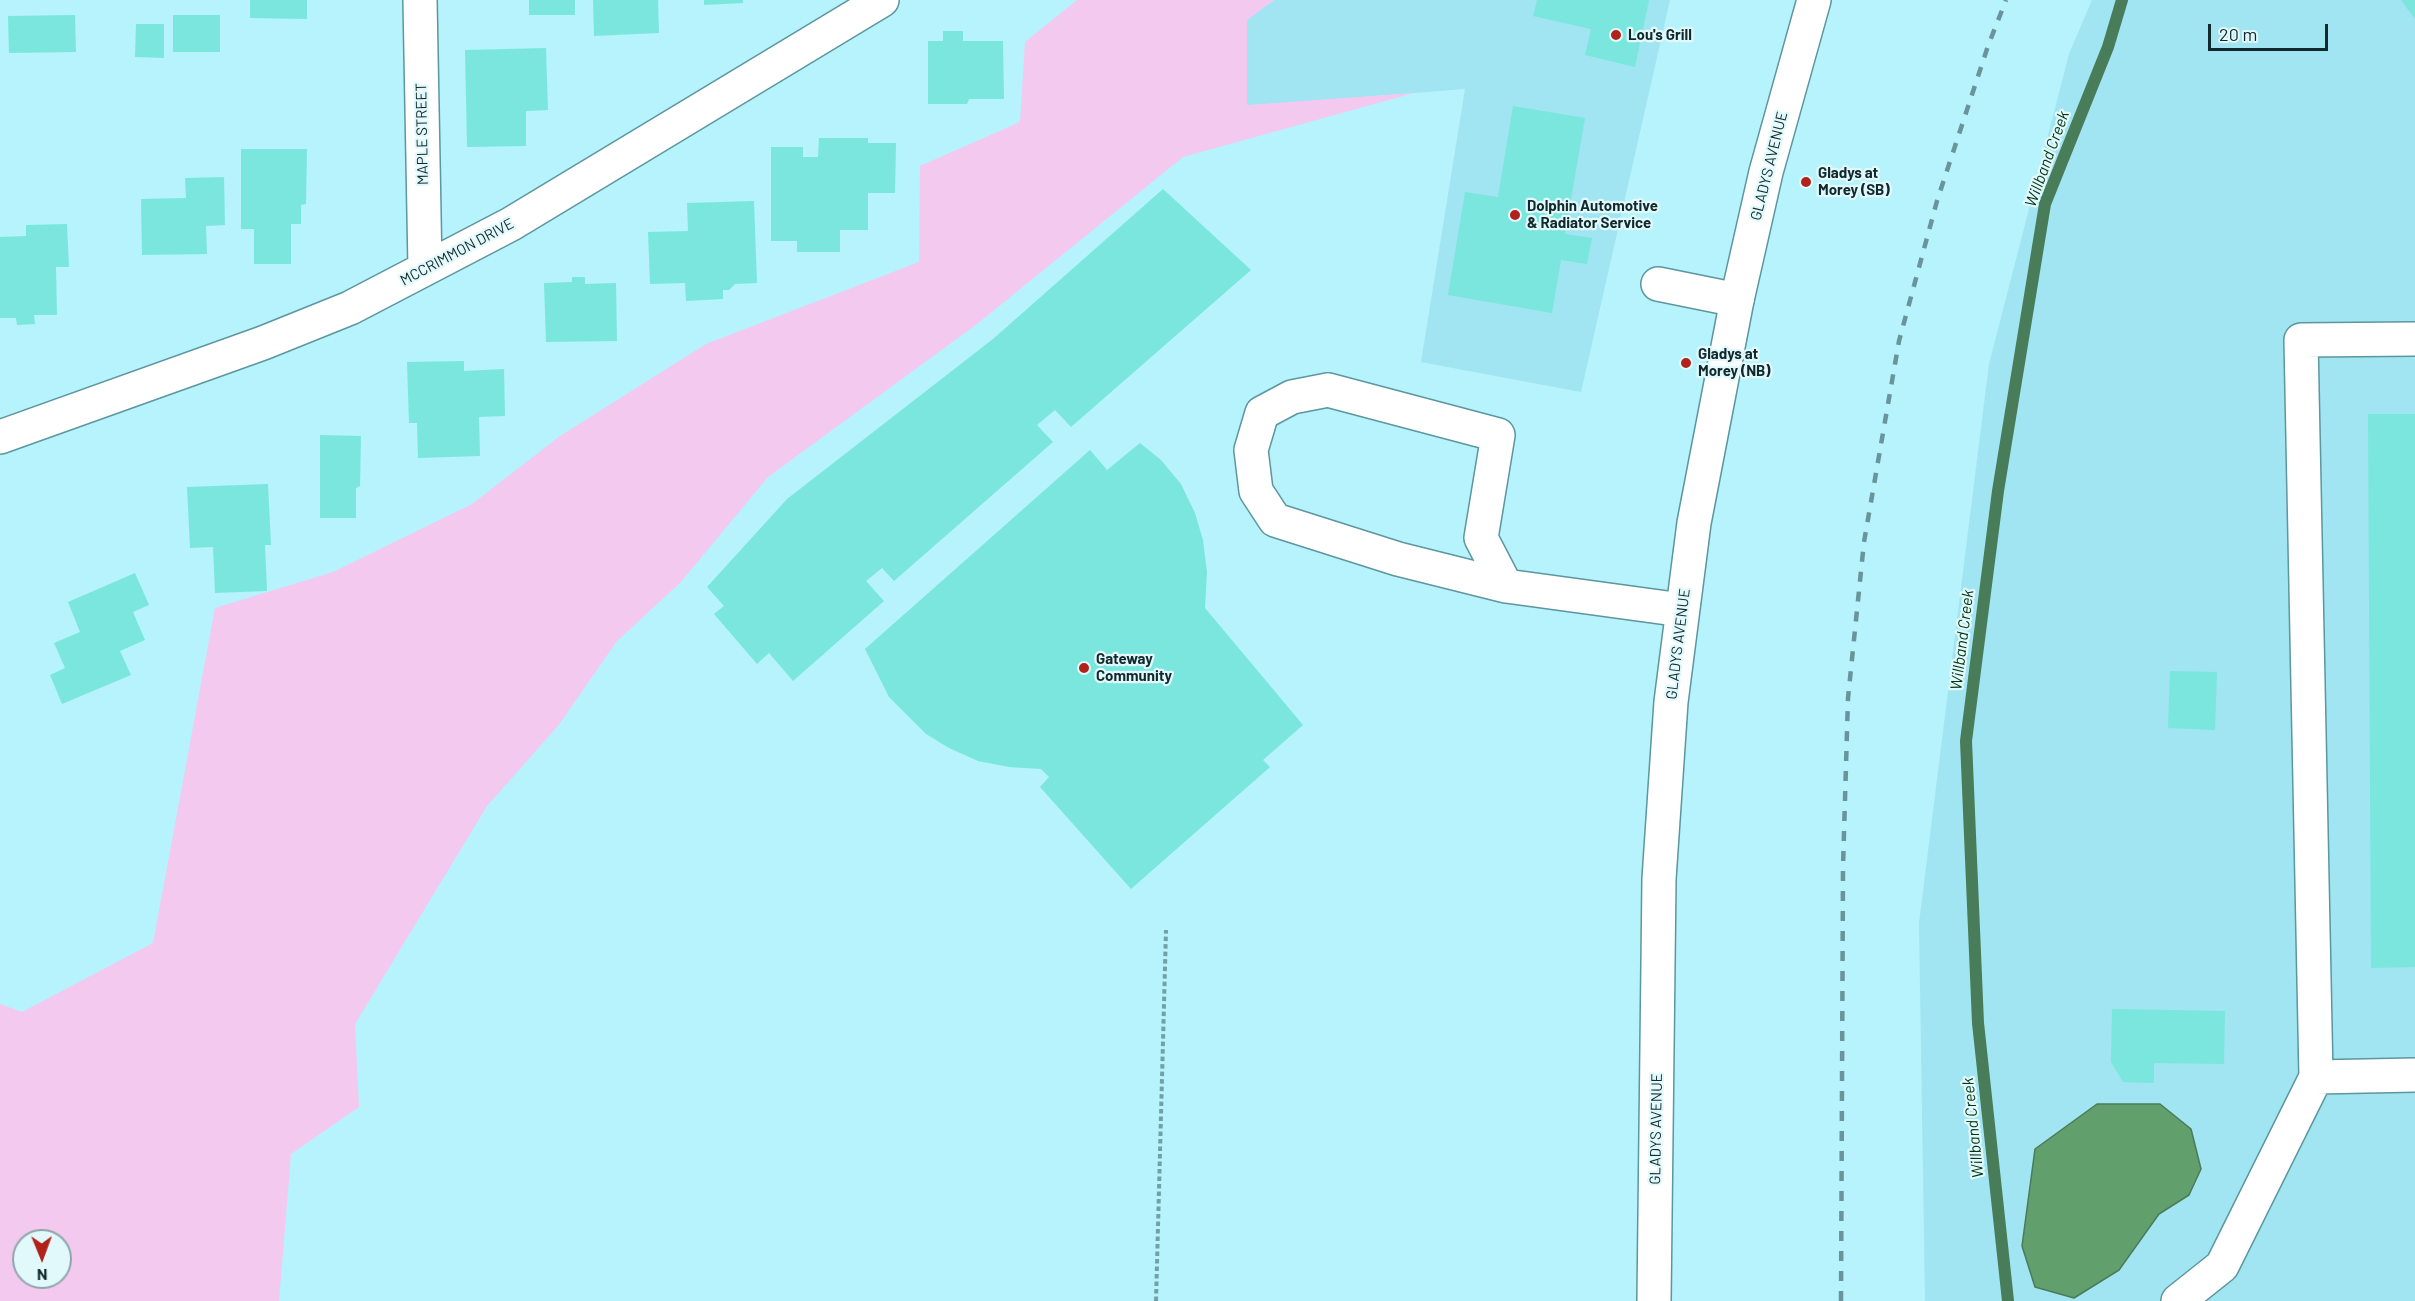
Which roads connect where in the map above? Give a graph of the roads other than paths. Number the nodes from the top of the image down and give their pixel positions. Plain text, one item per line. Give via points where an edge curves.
1 (420, 0) edge
2 (882, 0) edge
3 (1815, 3) edge
4 (425, 268) junction
5 (1658, 284) dead end
6 (1737, 300) junction
7 (2415, 339) edge
8 (0, 437) edge
9 (1506, 586) junction
10 (1682, 610) junction
11 (2415, 1075) edge
12 (2316, 1077) junction
13 (1654, 1301) edge
14 (2178, 1301) edge

1 - 4 main road, MAPLE STREET
2 - 4 main road, MCCRIMMON DRIVE via 511,224
3 - 6 main road, GLADYS AVENUE via 1766,172
4 - 8 main road, MCCRIMMON DRIVE via 351,308 263,344
5 - 6 main road
6 - 10 main road, GLADYS AVENUE via 1694,522
7 - 12 main road via 2301,340
9 - 9 main road via 1481,538 1498,435 1328,390 1292,397 1262,413 1251,450 1252,460 1256,491 1275,520 1398,559
9 - 10 main road
10 - 13 main road, GLADYS AVENUE via 1671,702 1659,879
11 - 12 main road
12 - 14 main road via 2222,1266

